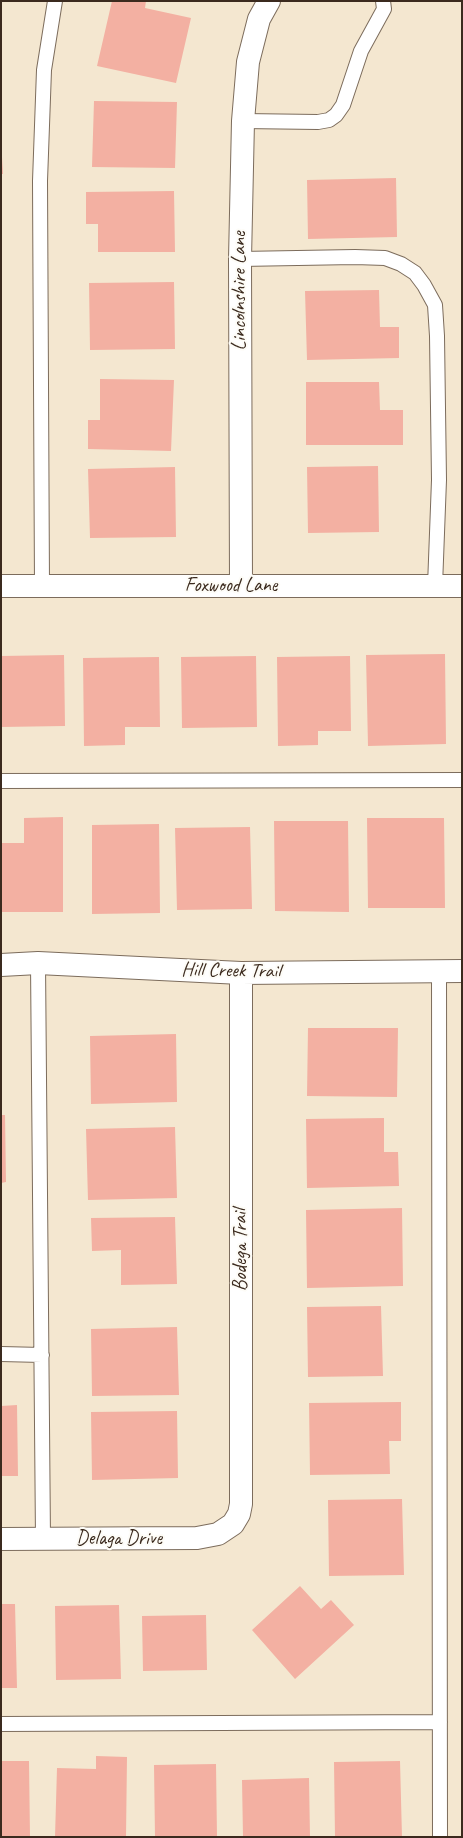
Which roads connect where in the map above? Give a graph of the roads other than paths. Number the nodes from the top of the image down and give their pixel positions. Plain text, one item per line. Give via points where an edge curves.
1 (55, 1) edge
2 (269, 1) edge
3 (384, 1) edge
4 (242, 121) junction
5 (240, 259) junction
6 (1, 586) edge
7 (42, 586) junction
8 (241, 586) junction
9 (435, 586) junction
10 (462, 586) edge
11 (462, 780) edge
12 (1, 781) edge
13 (38, 963) junction
14 (1, 965) edge
15 (439, 971) junction
16 (462, 971) edge
17 (240, 974) junction
18 (1, 1354) edge
19 (42, 1355) junction
20 (233, 1524) joint
21 (1, 1539) edge
22 (43, 1539) junction
23 (440, 1722) junction
24 (1, 1724) edge
25 (440, 1837) edge

1 - 7 lane via 44,70 40,181
2 - 4 street, Lincolnshire Lane via 259,19 248,62
3 - 4 lane via 384,9 361,51 344,105 336,115 329,120 318,122
4 - 5 street, Lincolnshire Lane
5 - 8 street, Lincolnshire Lane
5 - 9 lane via 385,258 415,273 424,285 435,305 439,480
6 - 7 street, Foxwood Lane
7 - 8 street, Foxwood Lane
8 - 9 street, Foxwood Lane
9 - 10 street, Foxwood Lane
11 - 12 lane
13 - 14 street, Hill Creek Trail
13 - 17 street, Hill Creek Trail
13 - 19 lane
15 - 16 street, Hill Creek Trail
15 - 17 street, Hill Creek Trail
15 - 23 lane
17 - 20 street, Bodega Trail via 241,1504
18 - 19 lane
19 - 22 lane
20 - 22 street, Delaga Drive via 218,1534 197,1538
21 - 22 street, Delaga Drive
23 - 24 lane
23 - 25 lane

